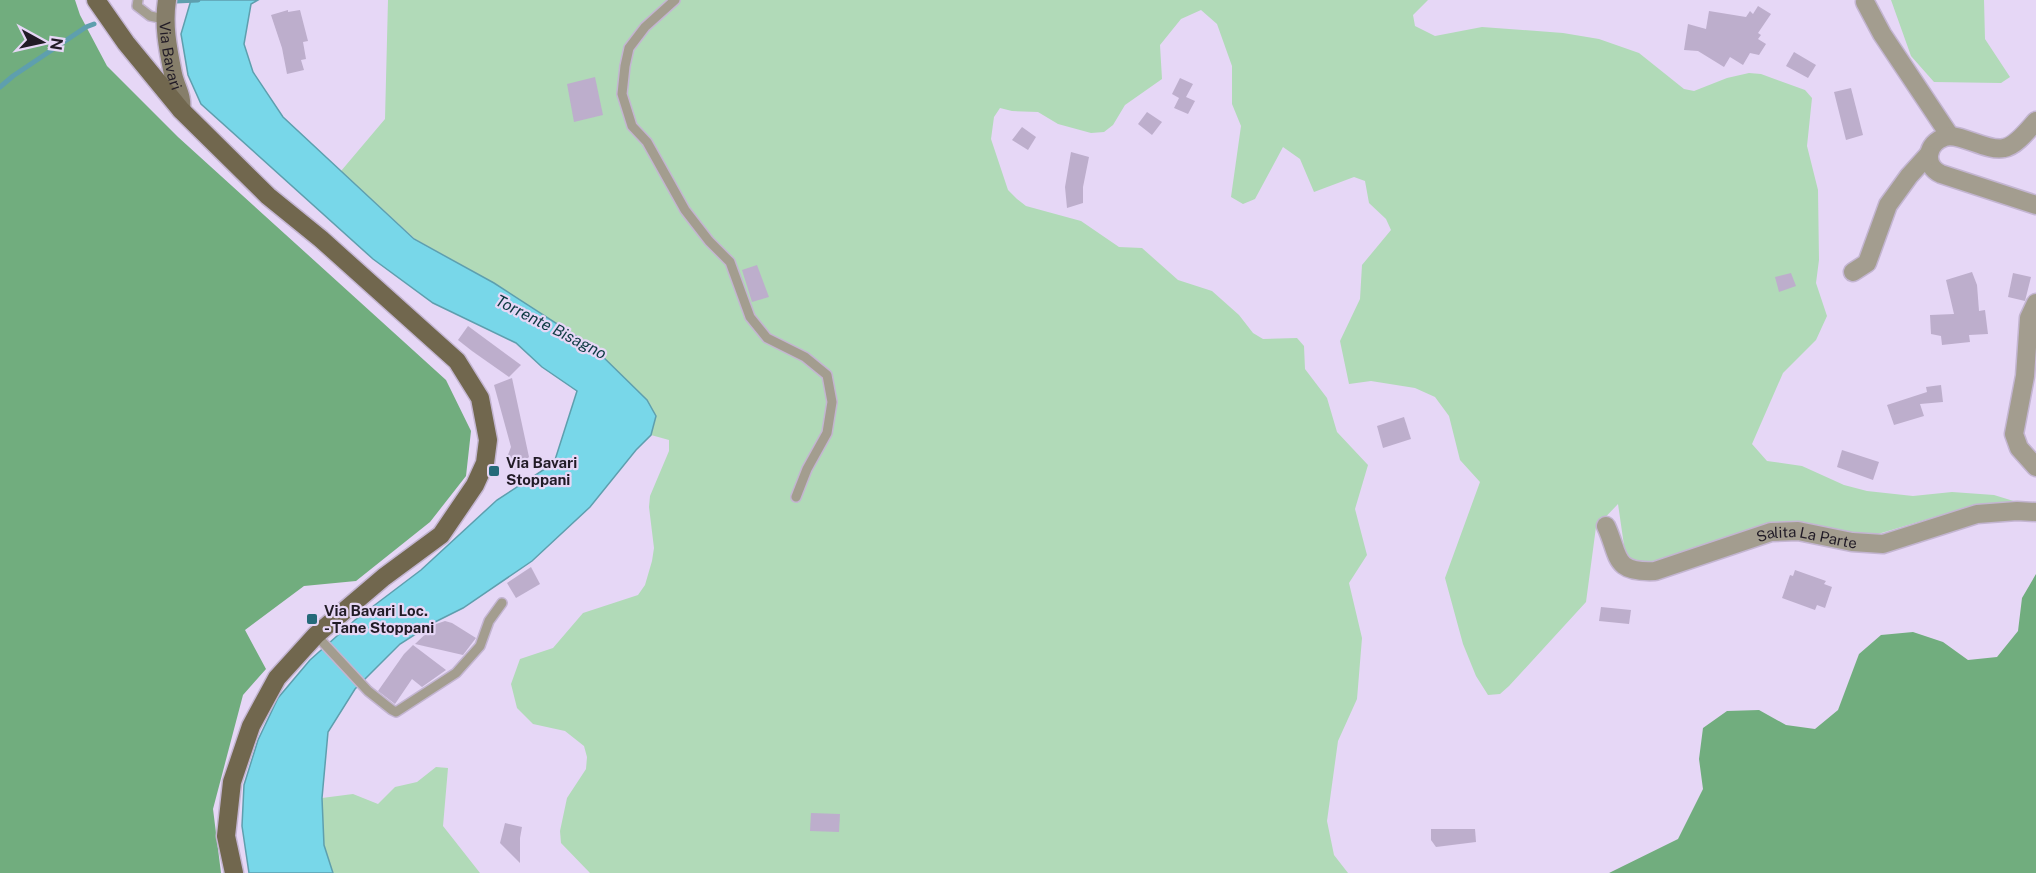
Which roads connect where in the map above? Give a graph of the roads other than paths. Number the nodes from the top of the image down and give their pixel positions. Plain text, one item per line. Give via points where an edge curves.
1 (96, 0) edge
2 (138, 0) edge
3 (167, 0) edge
4 (675, 0) edge
5 (1865, 2) dead end
6 (164, 19) junction
7 (181, 110) junction
8 (2036, 121) edge
9 (1950, 136) junction
10 (1928, 155) junction
11 (2036, 205) edge
12 (1853, 272) dead end
13 (2036, 303) edge
14 (2036, 467) edge
15 (796, 497) dead end
16 (2036, 512) edge
17 (1606, 525) dead end
18 (502, 603) dead end
19 (321, 639) junction
20 (234, 873) edge

1 - 7 main road
2 - 6 lane via 137,6 150,16
3 - 6 street, Via Bavari
4 - 15 lane via 629,48 622,94 632,126 647,142 685,210 730,262 750,317 767,338 805,357 827,375 832,402 827,433
5 - 9 street
6 - 7 street, Via Bavari via 182,99
7 - 19 main road via 268,196 457,361 480,398 488,440 485,464 475,486 441,535 384,577
8 - 9 street via 2005,148
9 - 10 street via 1932,145
10 - 11 street via 1930,165 1941,174
10 - 12 street via 1888,205 1867,263
13 - 14 street via 2029,318 2025,376 2014,434 2019,448
16 - 17 street, Salita La Parte via 1977,514 1882,544 1798,531 1771,532 1654,571 1638,572 1619,561
18 - 19 lane via 489,621 480,646 456,673 396,712 368,691
19 - 20 main road via 277,678 251,726 232,782 226,836

